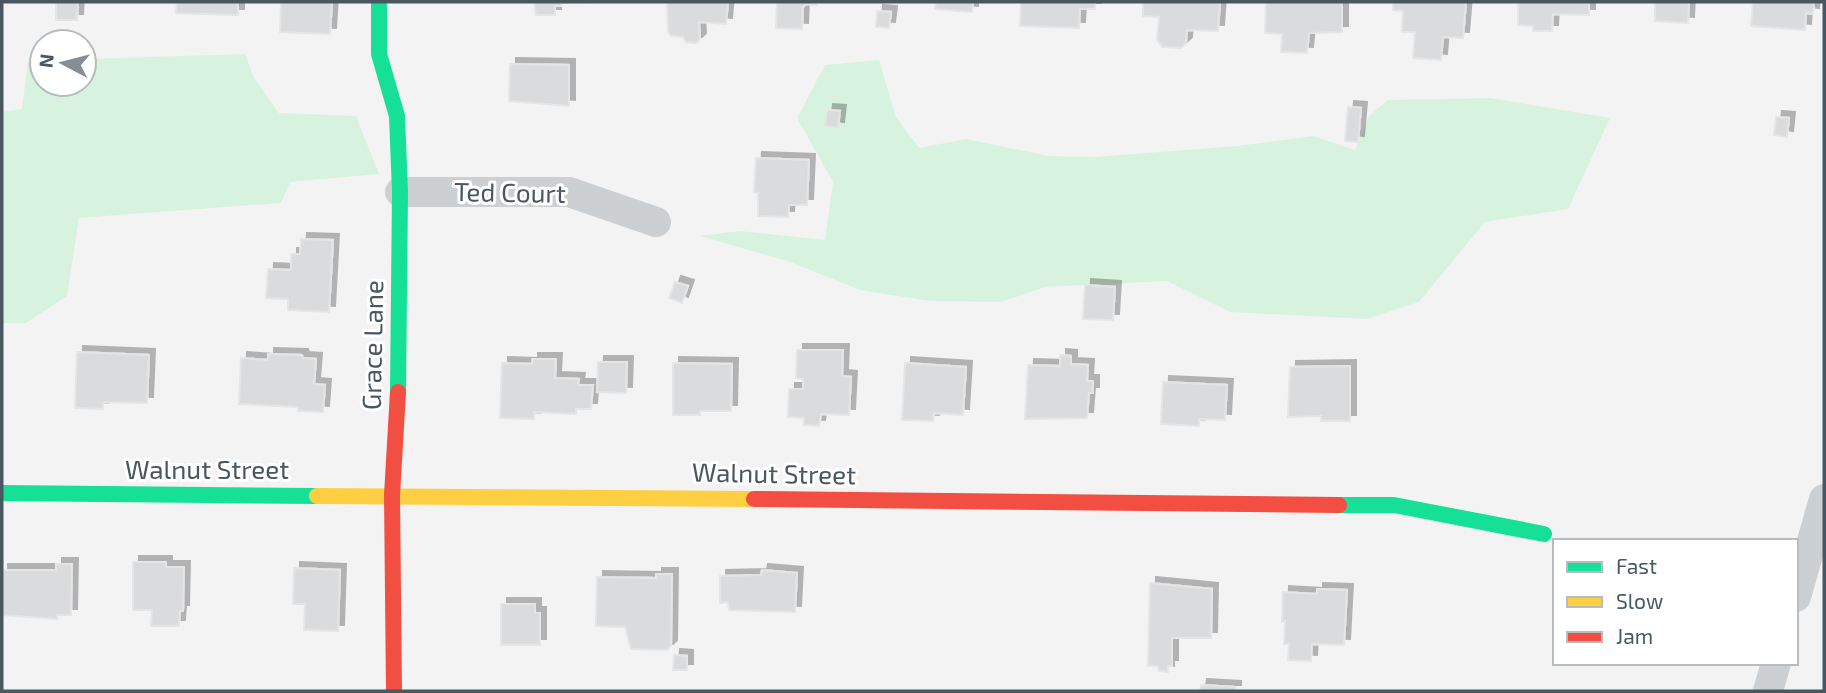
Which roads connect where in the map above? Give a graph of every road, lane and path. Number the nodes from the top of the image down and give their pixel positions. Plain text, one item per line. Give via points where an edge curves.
1 (379, 2) edge
2 (400, 192) junction
3 (656, 222) dead end
4 (2, 493) edge
5 (392, 495) junction
6 (1824, 499) edge
7 (1544, 534) dead end
8 (1798, 590) edge
9 (1775, 665) edge
10 (394, 691) edge
11 (1768, 691) edge

1 - 2 street, Grace Lane via 379,54 397,116
2 - 3 street, Ted Court via 569,192
2 - 5 street, Grace Lane
4 - 5 street, Walnut Street
5 - 7 street, Walnut Street via 1394,505
5 - 10 street, Grace Lane
6 - 8 street
9 - 11 street

